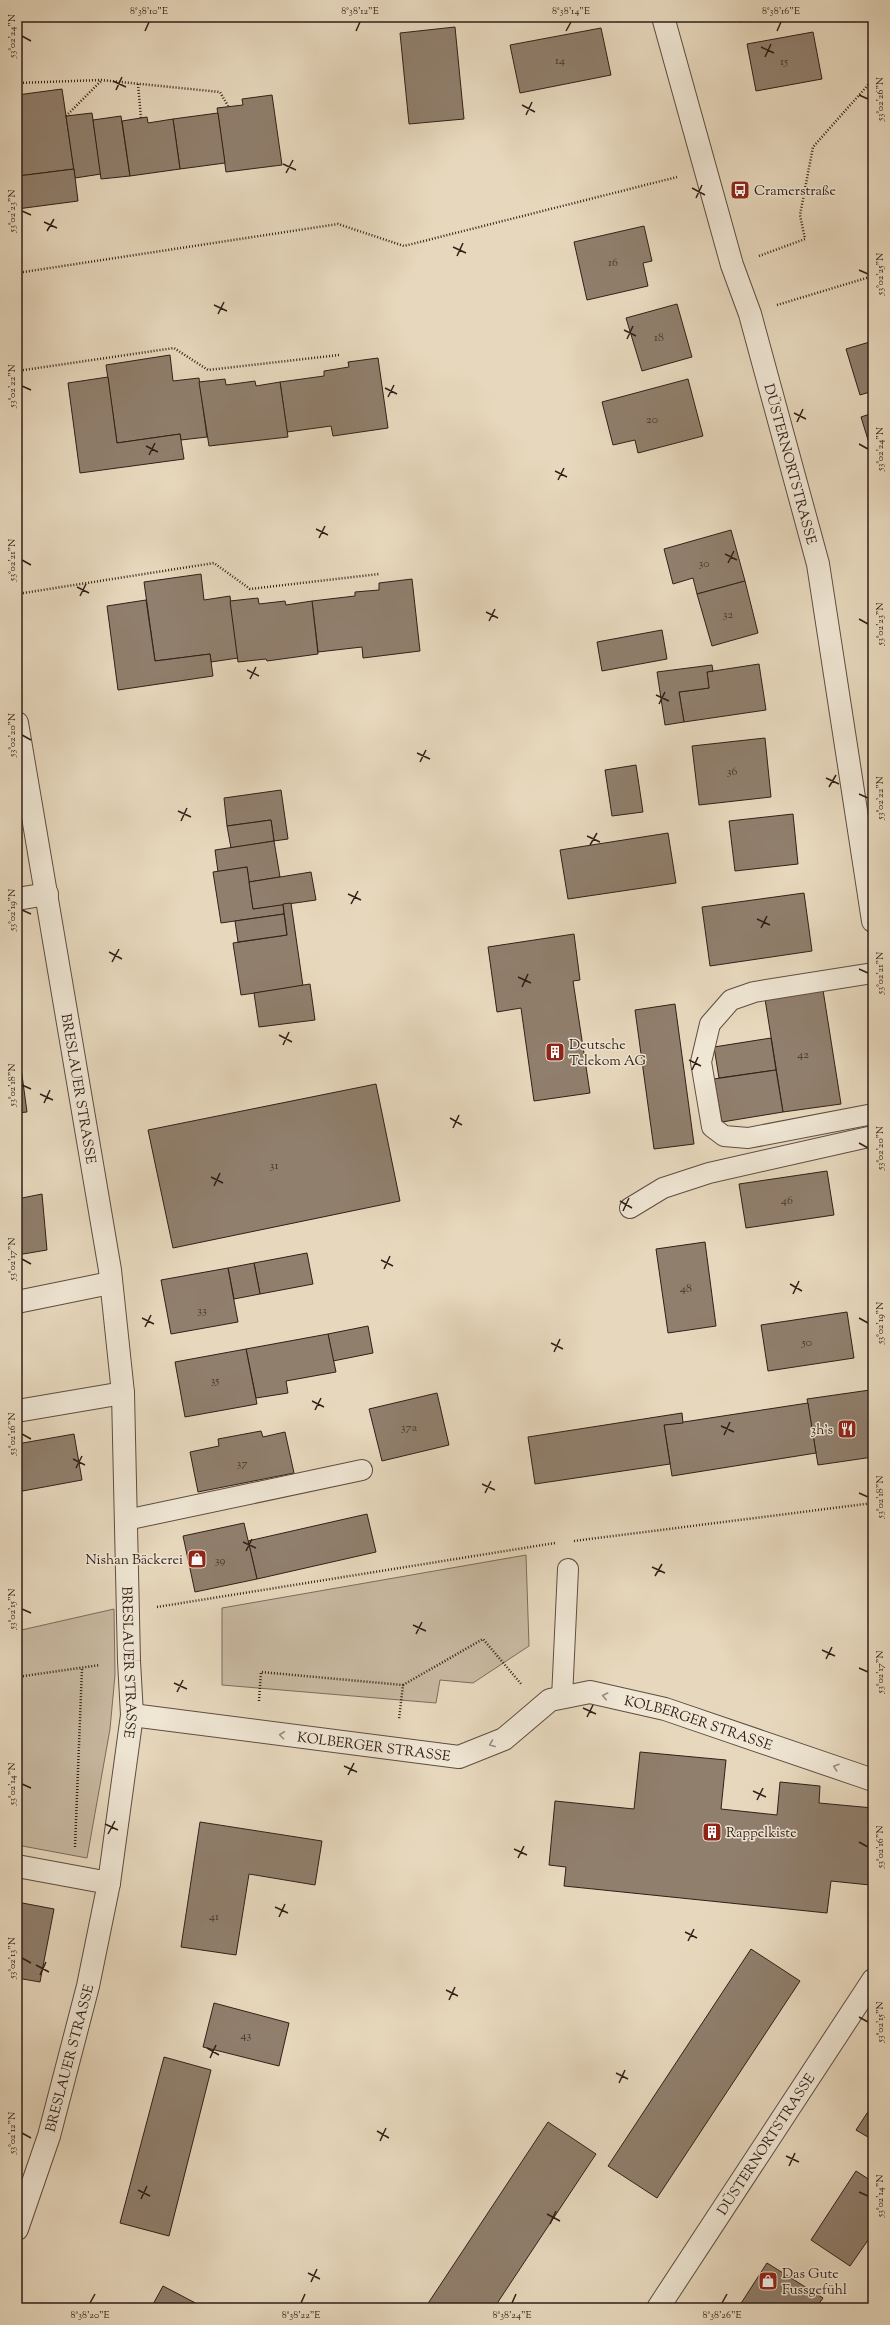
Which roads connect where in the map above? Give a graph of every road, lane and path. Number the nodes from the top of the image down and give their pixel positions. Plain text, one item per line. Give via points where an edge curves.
1 (663, 17) edge
2 (101, 80) junction
3 (17, 83) edge
4 (138, 84) junction
5 (873, 84) edge
6 (228, 106) dead end
7 (66, 116) dead end
8 (142, 118) dead end
9 (706, 169) junction
10 (732, 265) junction
11 (17, 273) edge
12 (873, 276) edge
13 (750, 314) junction
14 (339, 355) dead end
15 (17, 371) edge
16 (379, 574) dead end
17 (17, 594) edge
18 (17, 723) edge
19 (22, 773) edge
20 (47, 894) junction
21 (17, 899) edge
22 (873, 921) edge
23 (873, 973) edge
24 (873, 1114) edge
25 (873, 1136) edge
26 (630, 1208) dead end
27 (110, 1283) junction
28 (17, 1302) edge
29 (123, 1393) junction
30 (17, 1411) edge
31 (362, 1470) dead end
32 (873, 1503) edge
33 (126, 1520) junction
34 (572, 1541) dead end
35 (564, 1542) dead end
36 (568, 1569) dead end
37 (128, 1612) junction
38 (128, 1661) junction
39 (82, 1668) junction
40 (17, 1678) edge
41 (404, 1685) junction
42 (562, 1698) junction
43 (542, 1708) junction
44 (132, 1716) junction
45 (256, 1732) junction
46 (396, 1750) junction
47 (873, 1780) edge
48 (17, 1866) edge
49 (74, 1876) junction
50 (109, 1883) junction
51 (873, 1980) edge
52 (17, 2229) edge
53 (658, 2308) edge

1 - 9 street, DÜSTERNORTSTRASSE
2 - 3 path
2 - 4 path
2 - 7 path
4 - 6 path via 220,92
4 - 8 path
5 - 10 path via 868,85 813,147 800,216 805,240
9 - 10 street, DÜSTERNORTSTRASSE
9 - 11 path via 404,246 338,224
10 - 13 street, DÜSTERNORTSTRASSE
12 - 13 path
13 - 22 street, DÜSTERNORTSTRASSE via 818,564
14 - 15 path via 208,370 174,348
16 - 17 path via 250,589 214,563
18 - 19 street, BRESLAUER STRASSE
19 - 20 street, BRESLAUER STRASSE
20 - 21 street
20 - 27 street, BRESLAUER STRASSE via 110,1270
23 - 24 lane via 754,992 731,1000 710,1024 701,1062 712,1128 724,1136 748,1138
25 - 26 lane via 709,1173 663,1188
27 - 28 street
27 - 29 street, BRESLAUER STRASSE
29 - 30 street
29 - 33 street, BRESLAUER STRASSE
31 - 33 lane
32 - 34 path
33 - 37 street, BRESLAUER STRASSE
35 - 37 path
36 - 42 lane
37 - 38 street, BRESLAUER STRASSE
38 - 39 path
38 - 44 street, BRESLAUER STRASSE
39 - 40 path
39 - 49 path
41 - 43 path via 483,1640
41 - 45 path via 261,1672
41 - 46 path
42 - 43 street, KOLBERGER STRASSE via 550,1700
47 -> 42 street, KOLBERGER STRASSE via 665,1709 590,1692
43 -> 46 street, KOLBERGER STRASSE via 504,1739 460,1758
44 - 45 street, KOLBERGER STRASSE
44 - 50 street, BRESLAUER STRASSE
46 -> 45 street, KOLBERGER STRASSE
48 - 49 street
49 - 50 street
50 - 52 street, BRESLAUER STRASSE via 88,1986 53,2122
51 - 53 street, DÜSTERNORTSTRASSE

